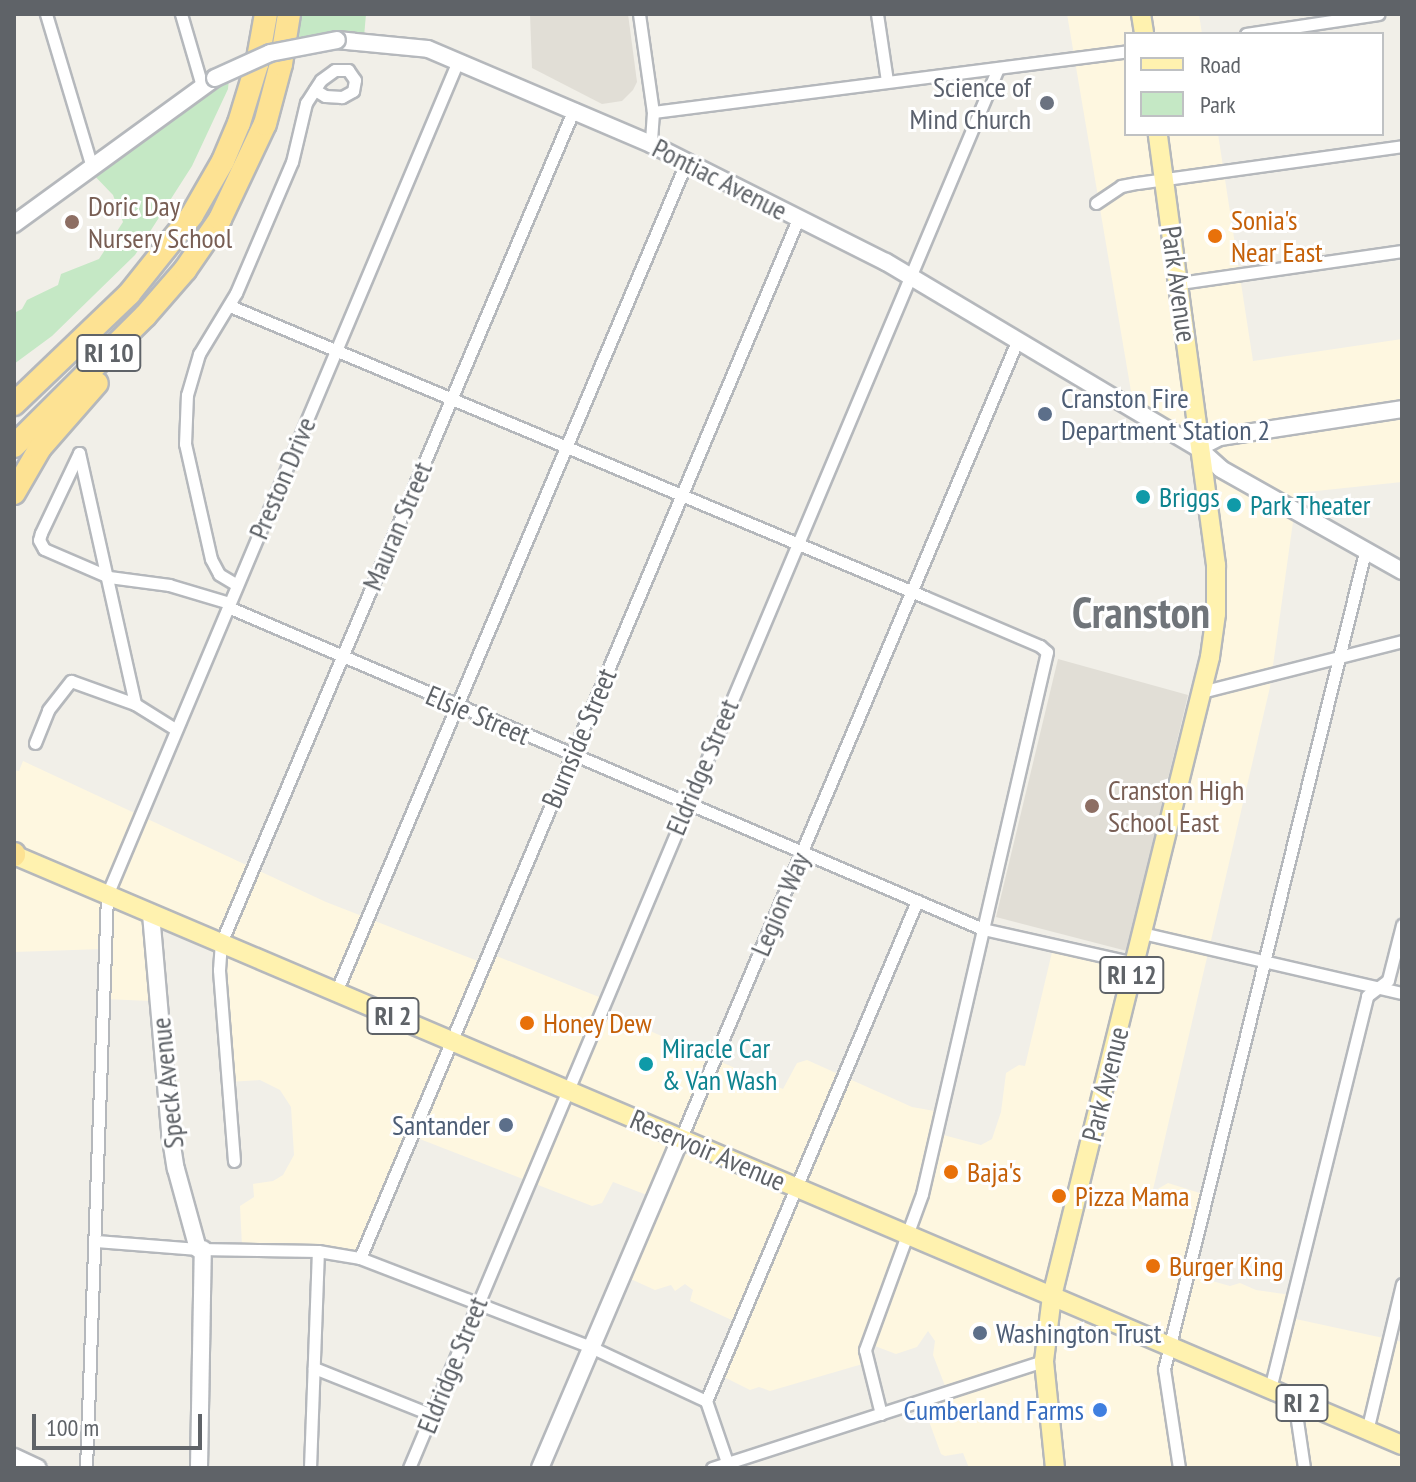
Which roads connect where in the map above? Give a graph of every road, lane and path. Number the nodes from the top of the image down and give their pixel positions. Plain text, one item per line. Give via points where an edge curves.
1 (46, 14) edge
2 (181, 14) edge
3 (266, 14) edge
4 (289, 14) edge
5 (639, 14) edge
6 (877, 14) edge
7 (1379, 14) edge
8 (1259, 32) edge
9 (1124, 51) edge
10 (458, 61) junction
11 (998, 68) junction
12 (887, 81) junction
13 (209, 82) junction
14 (315, 90) dead end
15 (574, 109) junction
16 (653, 112) junction
17 (1158, 136) edge
18 (651, 144) junction
19 (1402, 146) edge
20 (686, 163) junction
21 (92, 167) junction
22 (1165, 180) junction
23 (1096, 203) dead end
24 (798, 219) junction
25 (14, 224) edge
26 (1402, 251) edge
27 (197, 253) junction
28 (910, 276) junction
29 (1180, 283) junction
30 (230, 306) junction
31 (1018, 339) junction
32 (336, 351) junction
33 (451, 399) junction
34 (14, 404) edge
35 (1402, 409) edge
36 (14, 446) edge
37 (566, 448) junction
38 (1198, 448) junction
39 (14, 493) edge
40 (681, 496) junction
41 (796, 545) junction
42 (1365, 552) junction
43 (1402, 571) edge
44 (109, 577) junction
45 (237, 585) junction
46 (912, 593) junction
47 (228, 605) junction
48 (1402, 641) edge
49 (1341, 657) junction
50 (341, 658) junction
51 (1201, 692) junction
52 (135, 704) junction
53 (457, 707) junction
54 (175, 729) junction
55 (35, 743) dead end
56 (572, 755) junction
57 (687, 804) junction
58 (802, 852) junction
59 (14, 855) edge
60 (107, 895) junction
61 (917, 901) junction
62 (151, 914) junction
63 (1402, 925) edge
64 (983, 929) junction
65 (1142, 933) junction
66 (221, 943) junction
67 (1266, 961) junction
68 (1135, 963) junction
69 (1378, 988) junction
70 (336, 992) junction
71 (1402, 993) edge
72 (451, 1040) junction
73 (566, 1089) junction
74 (681, 1138) junction
75 (234, 1161) dead end
76 (797, 1187) junction
77 (909, 1235) junction
78 (96, 1241) junction
79 (201, 1249) junction
80 (318, 1251) junction
81 (360, 1258) junction
82 (1402, 1284) edge
83 (1052, 1296) junction
84 (477, 1303) junction
85 (1172, 1345) junction
86 (593, 1348) junction
87 (1044, 1361) junction
88 (314, 1368) junction
89 (1270, 1389) junction
90 (1294, 1400) junction
91 (706, 1401) junction
92 (881, 1414) junction
93 (432, 1415) junction
94 (1367, 1431) junction
95 (1402, 1445) edge
96 (14, 1457) edge
97 (728, 1466) edge
98 (38, 1468) edge
99 (86, 1468) edge
100 (199, 1468) edge
101 (310, 1468) edge
102 (409, 1468) edge
103 (540, 1468) edge
104 (712, 1468) edge
105 (1055, 1468) edge
106 (1179, 1468) edge
107 (1304, 1468) edge

1 - 21 street
2 - 13 street
3 - 34 highway, RI 10 via 239,123 192,215 129,294
4 - 27 highway, RI 10 via 258,143
5 - 16 street
6 - 12 street
7 - 8 street
9 - 11 street
10 - 13 main road, Pontiac Avenue, bridge via 402,44 337,40 270,53
10 - 15 main road, Pontiac Avenue
10 - 32 street, Preston Drive
11 - 12 street
11 - 28 street, Eldridge Street
12 - 16 street
13 - 21 main road, Pontiac Avenue
14 - 30 street via 302,113 292,162
15 - 18 main road, Pontiac Avenue
15 - 33 street, Mauran Street
16 - 18 street
17 - 22 main road, Park Avenue / RI 12
18 - 20 main road, Pontiac Avenue
19 - 22 street
20 - 24 main road, Pontiac Avenue
20 - 37 street
21 - 25 main road, Pontiac Avenue
22 - 23 street via 1121,186
22 - 29 main road, Park Avenue / RI 12
24 - 28 main road, Pontiac Avenue
24 - 40 street, Burnside Street
26 - 29 street
27 - 36 highway, RI 10 via 145,316
27 - 39 highway via 152,322 40,448
28 - 31 main road, Pontiac Avenue
28 - 41 street, Eldridge Street
29 - 38 main road, Park Avenue / RI 12
30 - 32 street
30 - 45 street via 193,372 185,403 185,436 211,559 219,574
31 - 38 main road, Pontiac Avenue
31 - 46 street, Legion Way
32 - 33 street
32 - 45 street, Preston Drive
33 - 37 street
33 - 50 street, Mauran Street
35 - 38 main road via 1220,437
37 - 40 street
37 - 53 street
38 - 42 main road, Pontiac Avenue via 1221,469
38 - 51 main road, Park Avenue / RI 12 via 1217,596
40 - 41 street
40 - 56 street, Burnside Street
41 - 46 street
41 - 57 street, Eldridge Street
42 - 43 main road, Pontiac Avenue
42 - 49 street
44 - 44 street, Elsie Street via 79,453 39,540 44,549
44 - 47 street, Elsie Street via 169,585
44 - 52 street
45 - 47 street, Preston Drive
46 - 58 street, Legion Way
46 - 64 street via 1040,646 1047,657
47 - 50 street, Elsie Street
47 - 54 street, Preston Drive
48 - 49 street
49 - 51 street
49 - 67 street
50 - 53 street, Elsie Street
50 - 66 street, Mauran Street
51 - 65 main road, Park Avenue / RI 12
52 - 54 street
52 - 55 street via 67,682
53 - 56 street, Elsie Street
53 - 70 street
54 - 60 street, Preston Drive
56 - 57 street, Elsie Street
56 - 72 street, Burnside Street
57 - 58 street, Elsie Street
57 - 73 street, Eldridge Street
58 - 61 street, Elsie Street
58 - 74 street, Legion Way
59 - 60 main road, Reservoir Avenue / RI 2
60 - 62 main road, Reservoir Avenue / RI 2
60 - 78 street
61 - 64 street, Elsie Street
61 - 76 street
62 - 66 main road, Reservoir Avenue / RI 2
62 - 79 main road, Speck Avenue via 170,1133
63 - 69 street via 1388,980
64 - 68 street, Elsie Street
64 - 77 street
65 - 67 street
65 - 68 main road, Park Avenue / RI 12
66 - 70 main road, Reservoir Avenue / RI 2
66 - 75 street
67 - 69 street
67 - 85 street
68 - 83 main road, Park Avenue / RI 12
69 - 71 street
69 - 89 street via 1367,996
70 - 72 main road, Reservoir Avenue / RI 2
72 - 73 main road, Reservoir Avenue / RI 2
72 - 81 street, Burnside Street
73 - 74 main road, Reservoir Avenue / RI 2
73 - 84 street, Eldridge Street
74 - 76 main road, Reservoir Avenue / RI 2
74 - 86 main road, Legion Way
76 - 77 main road, Reservoir Avenue / RI 2
76 - 91 street
77 - 83 main road, Reservoir Avenue / RI 2
77 - 92 street via 865,1350
78 - 79 street
78 - 99 street
79 - 80 street
79 - 100 main road, Speck Avenue
80 - 81 street
80 - 88 street
81 - 84 street
82 - 94 street
83 - 85 main road, Reservoir Avenue / RI 2
83 - 87 main road, Park Avenue / RI 12
84 - 86 street
84 - 93 street, Eldridge Street
85 - 89 main road, Reservoir Avenue / RI 2
85 - 106 street via 1164,1369
86 - 91 street
86 - 103 main road, Legion Way
87 - 92 street
87 - 105 main road, Park Avenue / RI 12
88 - 93 street
88 - 101 street
89 - 90 main road, Reservoir Avenue / RI 2
90 - 94 main road, Reservoir Avenue / RI 2
90 - 107 street
91 - 97 street
92 - 97 street
93 - 102 street, Eldridge Street
94 - 95 main road, Reservoir Avenue / RI 2
96 - 98 main road
97 - 104 street

